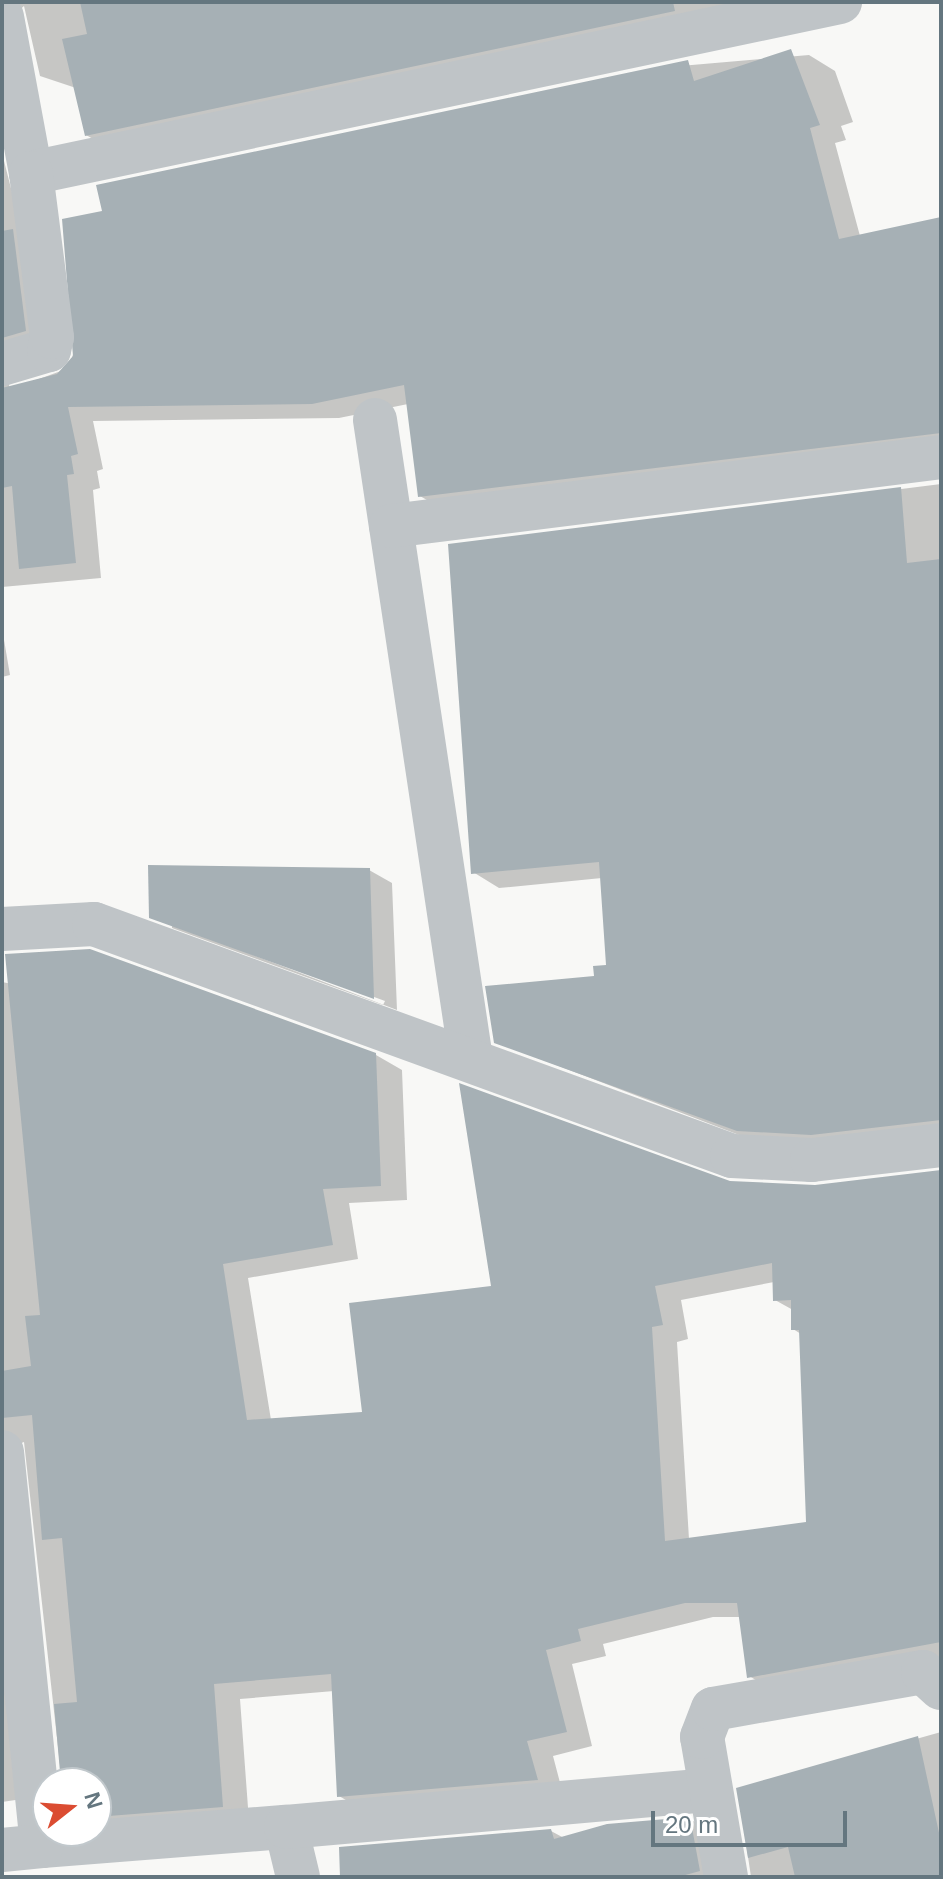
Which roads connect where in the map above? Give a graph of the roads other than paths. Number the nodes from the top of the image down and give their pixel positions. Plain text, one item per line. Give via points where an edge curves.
1 (840, 2) edge
2 (2, 17) edge
3 (31, 173) junction
4 (2, 364) edge
5 (375, 420) dead end
6 (941, 457) edge
7 (391, 526) junction
8 (2, 929) edge
9 (471, 1059) junction
10 (941, 1145) edge
11 (2, 1452) edge
12 (5, 1523) edge
13 (941, 1688) edge
14 (707, 1790) junction
15 (286, 1827) junction
16 (22, 1848) edge
17 (298, 1877) edge
18 (726, 1877) edge

1 - 3 street
2 - 3 street
3 - 4 street via 52,337 49,350
5 - 7 street
6 - 7 street
7 - 9 street
8 - 9 street via 94,924
9 - 10 street via 732,1156 812,1160
11 - 12 street
12 - 16 street
13 - 14 street via 923,1672 713,1709 702,1737
14 - 15 street
14 - 18 street
15 - 16 street
15 - 17 street

